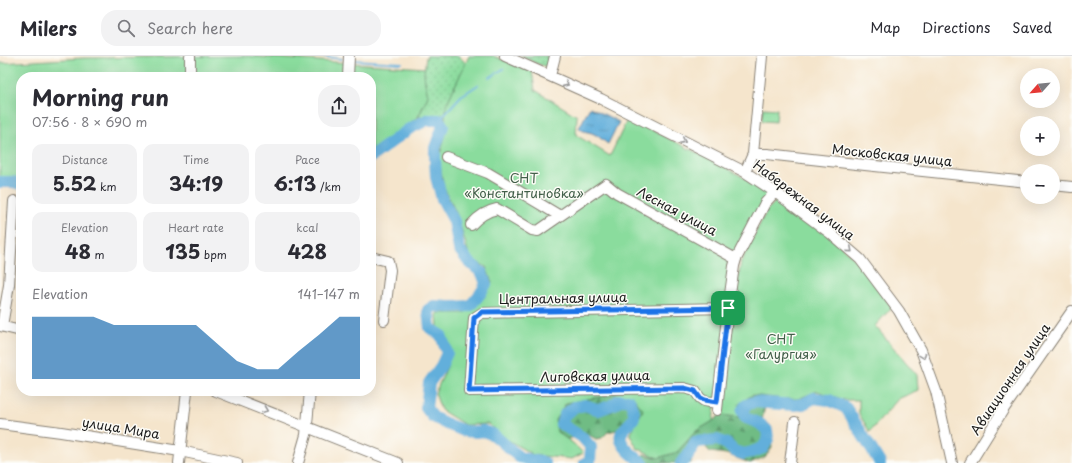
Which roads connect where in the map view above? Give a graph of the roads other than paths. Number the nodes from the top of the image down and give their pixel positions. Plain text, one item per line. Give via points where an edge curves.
1 (190, 56) edge
2 (349, 56) edge
3 (506, 56) edge
4 (555, 56) edge
5 (762, 56) edge
6 (190, 72) edge
7 (348, 72) edge
8 (550, 76) junction
9 (754, 154) junction
10 (446, 157) dead end
11 (745, 172) junction
12 (1020, 181) edge
13 (1060, 185) edge
14 (1072, 186) edge
15 (776, 192) junction
16 (14, 201) dead end
17 (560, 216) junction
18 (472, 225) dead end
19 (376, 257) edge
20 (736, 258) junction
21 (728, 308) junction
22 (1072, 311) edge
23 (384, 320) dead end
24 (1, 326) edge
25 (16, 330) edge
26 (469, 391) joint
27 (186, 396) edge
28 (229, 396) edge
29 (310, 396) edge
30 (795, 422) dead end
31 (0, 424) edge
32 (307, 427) junction
33 (180, 451) junction
34 (380, 460) edge
35 (179, 463) edge
36 (237, 463) edge
37 (298, 463) edge
38 (398, 463) edge
39 (790, 463) edge
40 (952, 463) edge
41 (970, 463) edge

1 - 6 street
2 - 7 street
3 - 8 street, Набережная улица
4 - 8 street
5 - 9 street
8 -> 11 street, Набережная улица
9 - 11 street
9 - 12 street, Московская улица
10 - 17 street via 488,173
11 - 15 street, Набережная улица
13 - 14 street
15 - 20 street via 765,203
15 -> 40 street, Набережная улица via 860,259 899,312 921,350 936,391
16 - 24 street via 8,285
17 - 18 street via 538,231 497,209 477,218
17 - 20 street, Лесная улица via 606,184 617,193
19 - 23 street via 388,261 390,270
20 - 21 street
21 - 26 street, Центральная улица via 482,312 474,318
21 - 26 street, Лиговская улица via 717,406 700,398 695,391 684,388
22 - 41 street, Авиационная улица
24 - 25 street
27 - 33 street
28 -> 32 street
29 - 32 street
30 - 39 street
31 - 33 street, улица Мира
32 - 34 street
32 - 37 street
33 - 35 street
33 - 36 street, улица Мира
34 - 38 street

